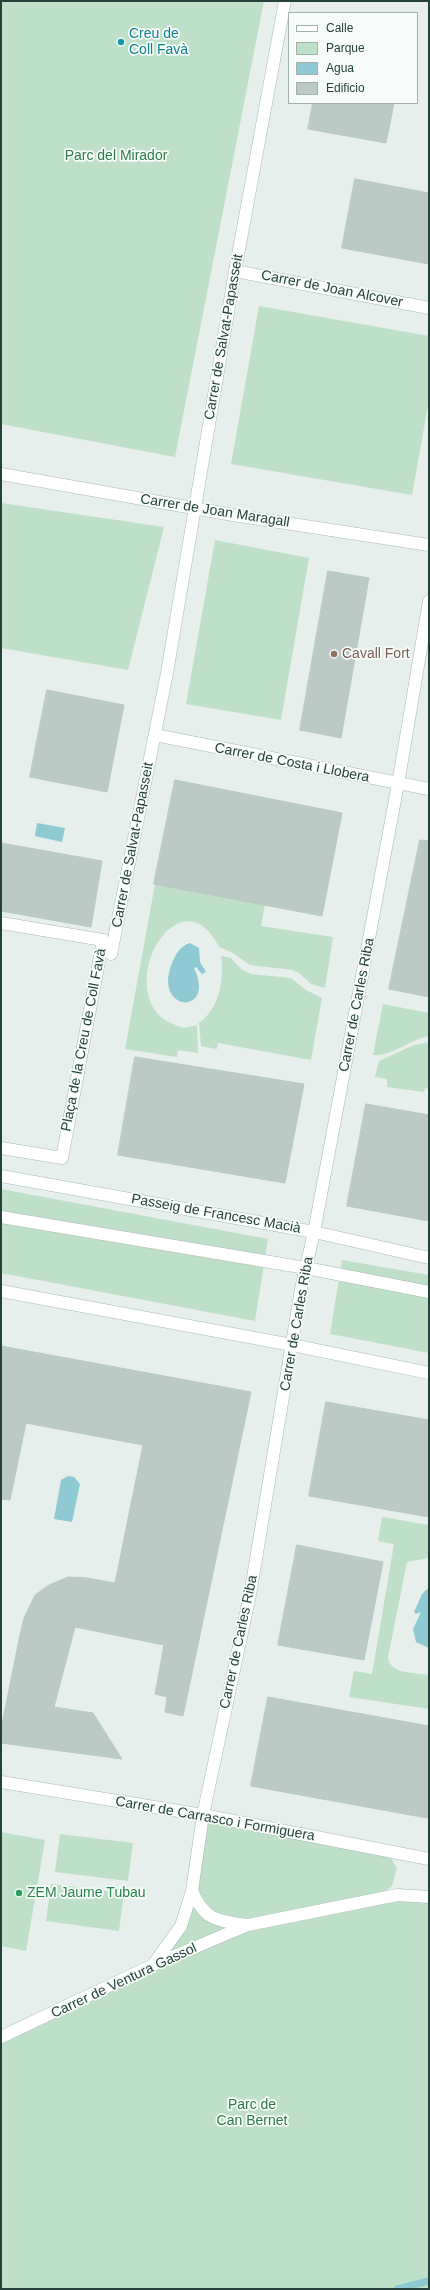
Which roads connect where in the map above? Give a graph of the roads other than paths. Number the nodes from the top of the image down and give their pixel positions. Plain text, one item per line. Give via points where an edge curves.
1 (285, 1) edge
2 (235, 271) junction
3 (429, 308) edge
4 (1, 474) edge
5 (196, 508) junction
6 (429, 545) edge
7 (429, 601) edge
8 (155, 735) junction
9 (398, 784) junction
10 (429, 789) edge
11 (1, 923) edge
12 (111, 954) dead end
13 (1, 1148) edge
14 (1, 1176) edge
15 (1, 1217) edge
16 (314, 1232) junction
17 (429, 1258) edge
18 (306, 1268) junction
19 (1, 1291) edge
20 (429, 1292) edge
21 (292, 1345) junction
22 (429, 1373) edge
23 (1, 1782) edge
24 (203, 1815) junction
25 (429, 1859) edge
26 (192, 1891) junction
27 (429, 1897) edge
28 (248, 1925) junction
29 (153, 1966) junction
30 (1, 2037) edge

1 - 2 street, Carrer de Salvat-Papasseit
2 - 3 street, Carrer de Joan Alcover
2 - 5 street, Carrer de Salvat-Papasseit
4 - 5 street, Carrer de Joan Maragall
5 - 6 street, Carrer de Joan Maragall
5 - 8 street, Carrer de Salvat-Papasseit
7 - 9 street, Carrer de Carles Riba
8 - 9 street, Carrer de Costa i Llobera
8 - 12 street, Carrer de Salvat-Papasseit
9 - 10 street, Carrer de Costa i Llobera
9 - 16 street, Carrer de Carles Riba
11 - 13 street, Plaça de la Creu de Coll Favà via 103,940 62,1158
14 - 16 street, Passeig de Francesc Macià
15 - 18 street
16 - 17 street, Passeig de Francesc Macià
16 - 18 street, Carrer de Carles Riba
18 - 20 street
18 - 21 street, Carrer de Carles Riba
19 - 21 street
21 - 22 street
21 - 24 street, Carrer de Carles Riba via 250,1595
23 - 24 street, Carrer de Carrasco i Formiguera
24 - 25 street, Carrer de Carrasco i Formiguera
24 - 26 street, Carrer de Carles Riba
26 - 28 street, Carrer de Ventura Gassol via 206,1915 229,1923
26 - 29 street, Carrer de Carles Riba via 181,1926
27 - 28 street, Carrer de Ventura Gassol via 397,1895
28 - 29 street, Carrer de Ventura Gassol
29 - 30 street, Carrer de Ventura Gassol

